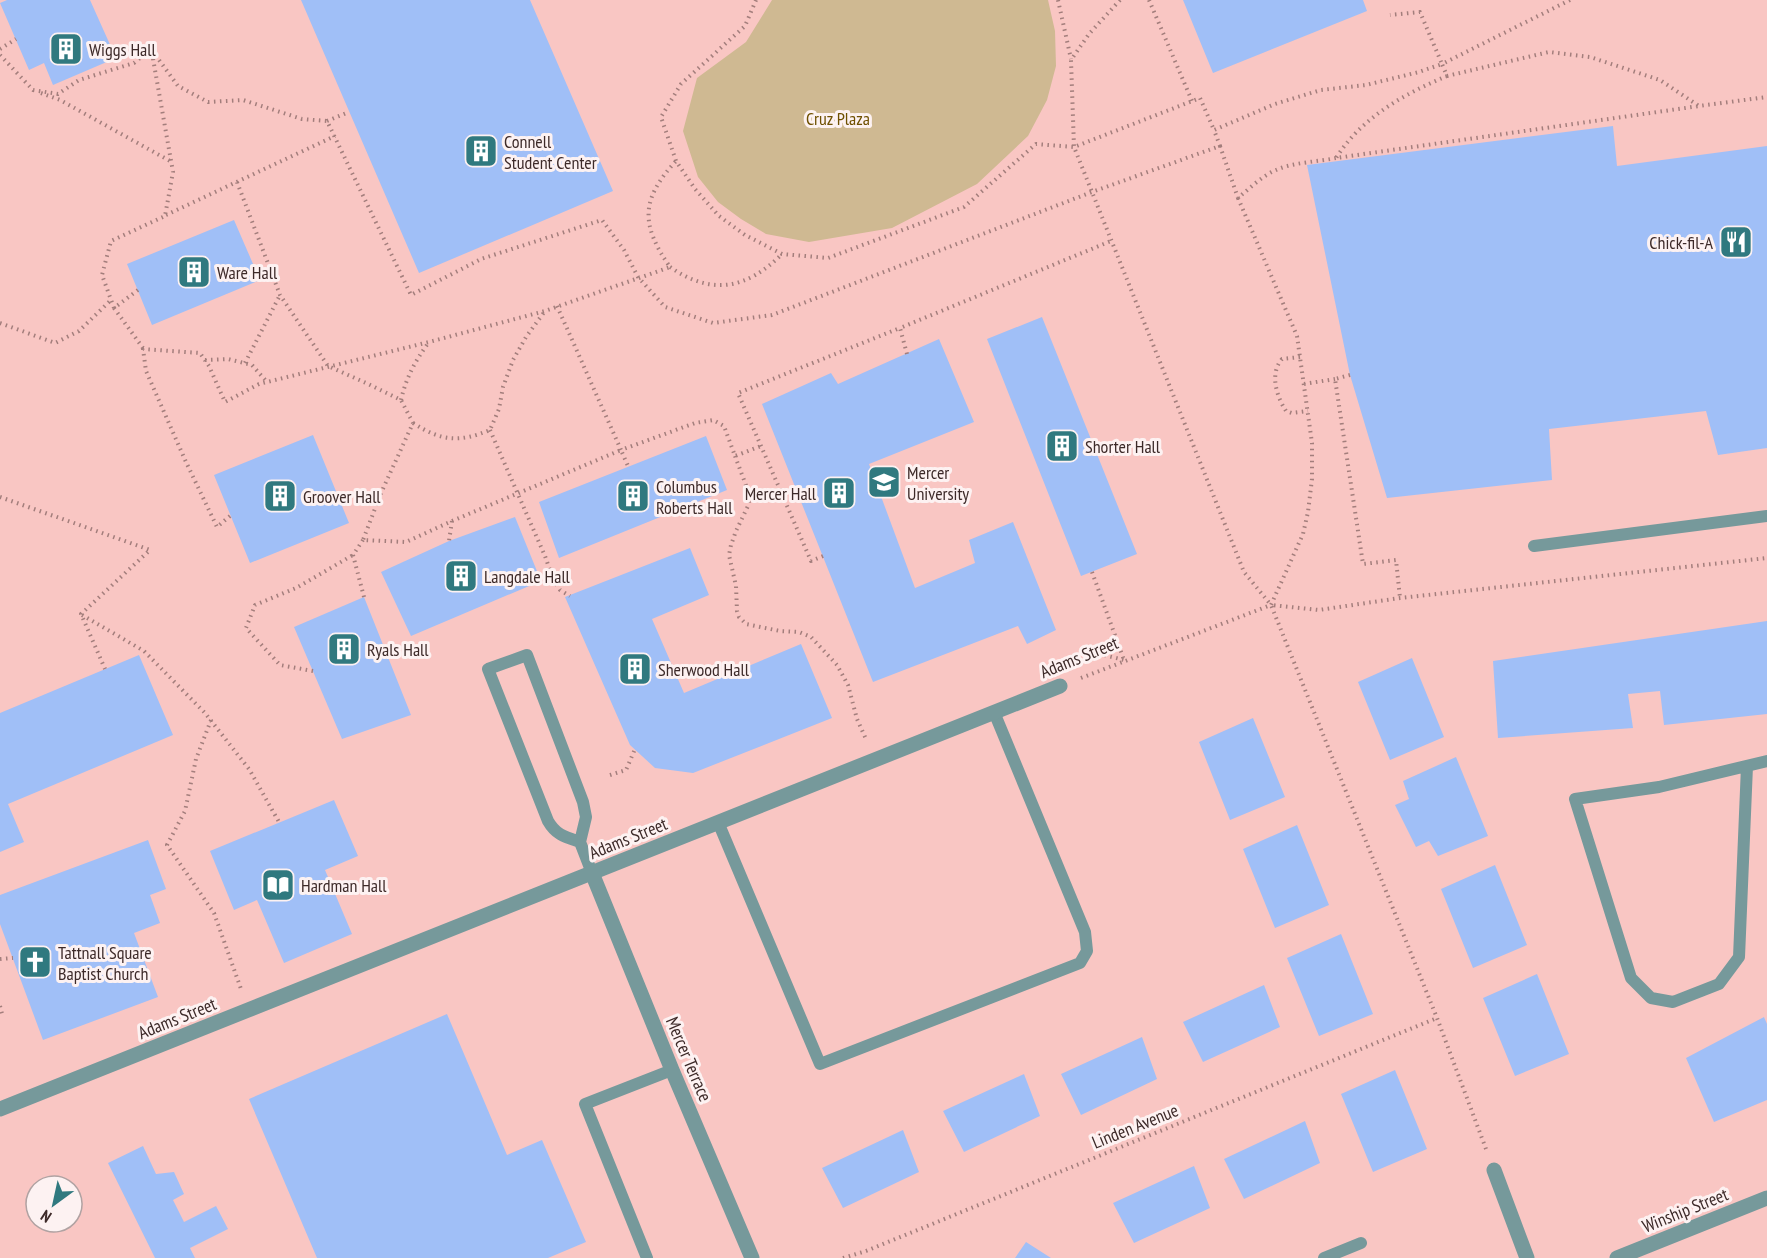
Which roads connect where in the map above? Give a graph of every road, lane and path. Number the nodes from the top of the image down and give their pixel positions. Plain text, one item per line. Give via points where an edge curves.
1 (756, 0) edge
2 (1058, 0) edge
3 (1120, 0) edge
4 (1149, 0) edge
5 (1570, 0) edge
6 (1390, 15) dead end
7 (16, 39) dead end
8 (0, 49) edge
9 (151, 49) junction
10 (0, 55) edge
11 (1071, 60) junction
12 (1442, 64) junction
13 (1448, 76) junction
14 (33, 90) junction
15 (1767, 97) edge
16 (1191, 101) junction
17 (1699, 106) junction
18 (349, 112) dead end
19 (327, 121) junction
20 (1214, 130) junction
21 (335, 136) junction
22 (1220, 146) junction
23 (1074, 147) junction
24 (1336, 158) junction
25 (170, 161) junction
26 (676, 161) junction
27 (237, 182) junction
28 (1092, 192) junction
29 (1238, 198) junction
30 (165, 216) junction
31 (1111, 241) junction
32 (782, 254) junction
33 (670, 267) junction
34 (638, 277) junction
35 (138, 290) dead end
36 (280, 295) junction
37 (111, 300) junction
38 (557, 306) junction
39 (114, 308) junction
40 (545, 310) junction
41 (0, 323) edge
42 (900, 328) junction
43 (429, 342) junction
44 (143, 348) junction
45 (907, 354) dead end
46 (1300, 357) junction
47 (205, 360) junction
48 (245, 363) junction
49 (328, 366) junction
50 (1350, 375) dead end
51 (1335, 379) junction
52 (267, 382) junction
53 (1304, 384) junction
54 (401, 400) junction
55 (1308, 411) junction
56 (413, 423) junction
57 (490, 430) junction
58 (761, 446) junction
59 (621, 450) junction
60 (735, 456) junction
61 (628, 466) dead end
62 (519, 493) junction
63 (0, 497) edge
64 (230, 516) dead end
65 (1767, 516) edge
66 (452, 521) junction
67 (363, 540) junction
68 (450, 541) dead end
69 (1534, 546) dead end
70 (353, 555) junction
71 (823, 556) dead end
72 (1767, 558) edge
73 (1092, 572) dead end
74 (570, 596) dead end
75 (364, 597) dead end
76 (1400, 598) junction
77 (1271, 605) junction
78 (81, 614) junction
79 (1124, 660) junction
80 (105, 669) dead end
81 (312, 670) dead end
82 (1060, 686) joint
83 (994, 712) junction
84 (211, 720) junction
85 (866, 739) dead end
86 (635, 749) dead end
87 (1767, 761) edge
88 (1747, 766) junction
89 (610, 775) dead end
90 (279, 822) dead end
91 (718, 822) junction
92 (580, 842) junction
93 (592, 873) junction
94 (13, 958) dead end
95 (0, 959) edge
96 (0, 1006) edge
97 (248, 1010) junction
98 (0, 1015) edge
99 (1437, 1018) junction
100 (672, 1070) junction
101 (0, 1109) edge
102 (1494, 1170) joint
103 (1767, 1198) edge
104 (1361, 1244) dead end
105 (647, 1258) edge
106 (752, 1258) edge
107 (843, 1258) edge
108 (1324, 1258) edge
109 (1527, 1258) edge
110 (1617, 1258) edge

1 - 26 path via 745,26 681,84 661,117
2 - 11 path
3 - 11 path
4 - 16 path
5 - 12 path
6 - 12 path via 1420,12
7 - 8 path
9 - 14 path via 134,63 79,80 58,94
9 - 19 path via 178,86 208,102 243,100 302,119
9 - 25 path
10 - 14 path
11 - 23 path
12 - 13 path
12 - 20 path via 1366,85 1321,90
13 - 17 path via 1549,52 1559,53 1590,57 1659,80
13 - 24 path via 1400,98 1361,126
14 - 25 path via 60,100
15 - 17 path
16 - 20 path via 1200,98
16 - 23 path
17 - 24 path
18 - 19 path
19 - 21 path
20 - 22 path
21 - 27 path
21 - 34 path via 411,295 481,258 602,220
22 - 28 path
22 - 29 path
23 - 28 path
23 - 32 path via 1036,144 964,207 828,258
24 - 29 path via 1275,170
25 - 30 path
26 - 32 path via 719,216
26 - 33 path via 651,194 648,214 651,233
27 - 30 path
27 - 36 path
28 - 31 path
28 - 34 path via 772,315 712,323 665,307
29 - 46 path via 1297,336
30 - 37 path via 111,242 102,275
31 - 42 path
31 - 77 path via 1244,572
32 - 33 path via 767,269 747,280 722,286 700,282
33 - 34 path
34 - 38 path
35 - 39 path
36 - 48 path
36 - 49 path
37 - 39 path
37 - 41 path via 79,332 55,343
38 - 40 path
38 - 59 path
39 - 44 path
40 - 43 path
40 - 57 path via 513,360
42 - 45 path
42 - 58 path via 738,393
43 - 49 path
43 - 54 path via 413,364
44 - 47 path via 200,353
44 - 64 path via 146,371 216,527
46 - 53 path
46 - 55 path via 1278,363 1275,387 1286,411
47 - 48 path
47 - 52 path via 225,402
48 - 52 path via 252,365
49 - 52 path
49 - 54 path
50 - 51 path
51 - 53 path
51 - 76 path via 1363,564 1396,560
53 - 55 path
54 - 56 path
55 - 77 path via 1312,443 1308,512 1303,534
56 - 57 path via 443,438 477,436
56 - 67 path
57 - 62 path
58 - 60 path
58 - 71 path via 811,561
59 - 60 path via 713,420 724,426
59 - 61 path
59 - 62 path
60 - 85 path via 750,496 729,555 739,617 746,624 812,637 837,665 848,685
62 - 66 path
62 - 74 path via 553,579
63 - 78 path via 150,549
65 - 69 lane
66 - 67 path via 406,542
66 - 68 path
67 - 70 path
70 - 75 path
70 - 81 path via 296,588 255,605 246,628 280,665
72 - 76 path
73 - 79 path
76 - 77 path via 1319,610
77 - 79 path, Adams Street
77 - 99 path
78 - 80 path
78 - 84 path via 144,651
79 - 82 path, Adams Street
82 - 83 street, Adams Street
83 - 91 street, Adams Street
83 - 91 lane via 1085,932 1087,951 1080,963 820,1064
84 - 90 path via 249,769
84 - 97 path via 196,759 185,811 167,845 214,913
86 - 89 path via 626,770
87 - 88 lane
88 - 88 lane via 1659,787 1575,799 1631,978 1651,998 1673,1002 1719,984 1739,957
91 - 93 street, Adams Street
92 - 92 lane via 586,817 583,802 527,655 488,669 548,821 562,836
92 - 93 lane
93 - 97 street, Adams Street
93 - 100 street, Mercer Terrace
94 - 95 path
96 - 98 path
97 - 101 street, Adams Street
99 - 102 path
99 - 107 path, Linden Avenue
100 - 105 lane via 585,1104
100 - 106 street, Mercer Terrace
102 - 109 street
103 - 110 street, Winship Street
104 - 108 lane

